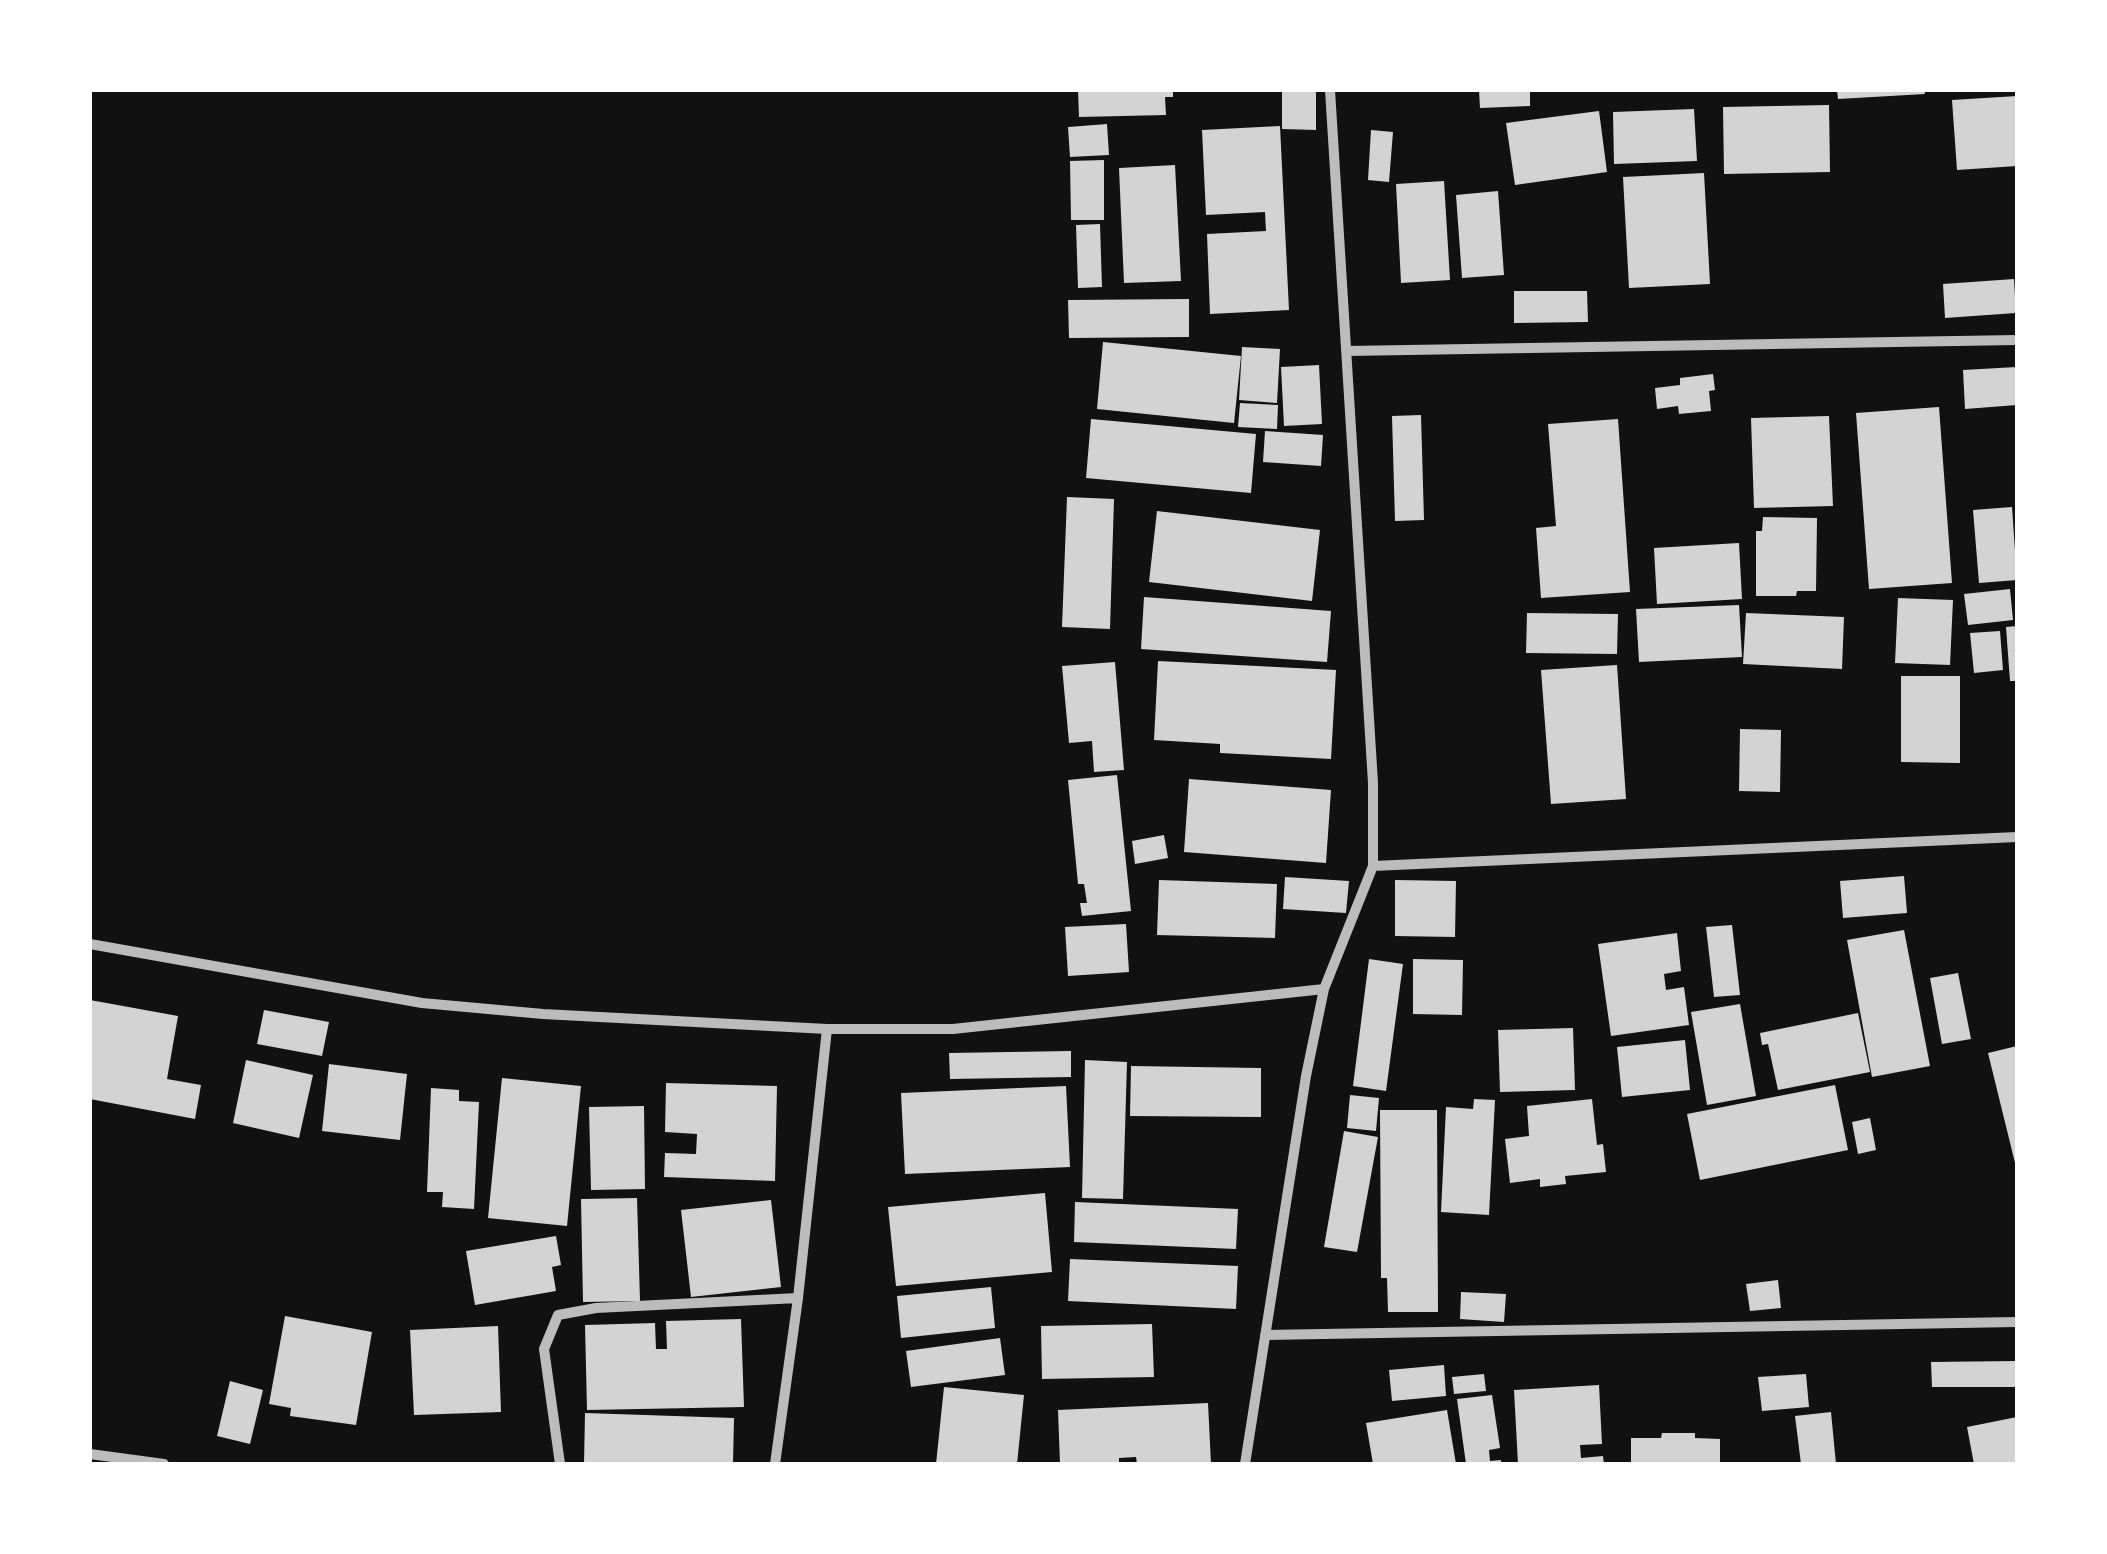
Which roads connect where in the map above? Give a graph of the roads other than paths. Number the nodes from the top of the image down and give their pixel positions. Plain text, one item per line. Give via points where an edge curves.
1 (1330, 90) edge
2 (2017, 340) edge
3 (1348, 351) junction
4 (2017, 837) edge
5 (1373, 866) junction
6 (90, 944) edge
7 (1324, 989) junction
8 (827, 1029) junction
9 (798, 1298) junction
10 (2017, 1322) edge
11 (1266, 1335) junction
12 (90, 1454) edge
13 (164, 1464) edge
14 (560, 1464) edge
15 (775, 1464) edge
16 (1245, 1464) edge

1 - 3 street
2 - 3 street
3 - 5 street
4 - 5 street
5 - 7 street
6 - 8 street via 422,1002
7 - 8 street via 953,1029
7 - 11 street
8 - 9 street
9 - 14 street via 558,1315 544,1349
9 - 15 street
10 - 11 street
11 - 16 street
12 - 13 street

